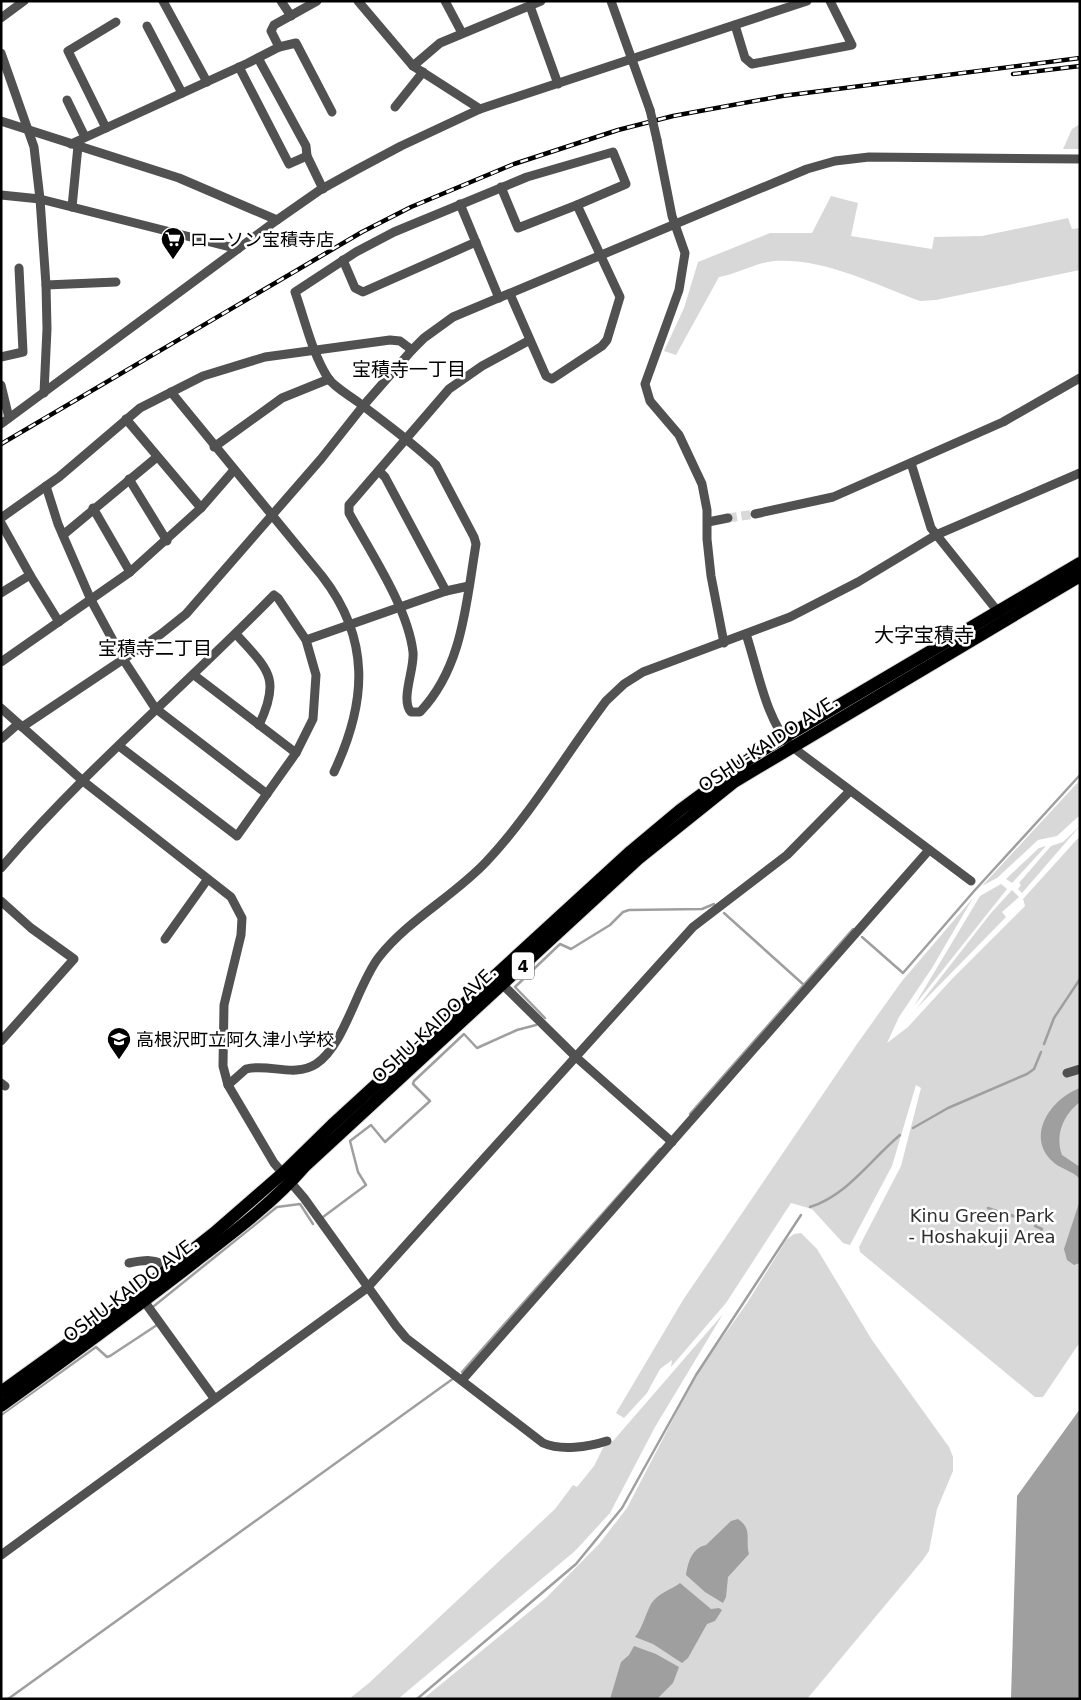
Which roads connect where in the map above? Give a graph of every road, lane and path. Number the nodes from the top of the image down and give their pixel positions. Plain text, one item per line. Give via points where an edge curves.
1 (24, 1) edge
2 (163, 1) edge
3 (281, 1) edge
4 (317, 1) edge
5 (358, 1) edge
6 (445, 1) edge
7 (541, 1) edge
8 (611, 1) edge
9 (807, 1) edge
10 (830, 1) edge
11 (530, 6) junction
12 (291, 16) junction
13 (1, 18) edge
14 (116, 22) dead end
15 (735, 25) junction
16 (147, 26) dead end
17 (462, 33) junction
18 (279, 47) junction
19 (1, 53) edge
20 (258, 58) junction
21 (633, 59) junction
22 (413, 66) junction
23 (239, 67) junction
24 (423, 72) junction
25 (207, 82) junction
26 (558, 84) junction
27 (182, 93) junction
28 (67, 100) dead end
29 (395, 107) dead end
30 (480, 109) junction
31 (332, 112) dead end
32 (1, 121) edge
33 (106, 128) junction
34 (30, 131) junction
35 (85, 137) junction
36 (74, 144) junction
37 (307, 156) junction
38 (1080, 159) edge
39 (501, 187) junction
40 (324, 189) junction
41 (1, 194) edge
42 (40, 199) junction
43 (460, 204) junction
44 (577, 205) junction
45 (72, 207) junction
46 (277, 220) junction
47 (675, 224) junction
48 (476, 242) junction
49 (238, 249) junction
50 (601, 255) junction
51 (343, 260) junction
52 (19, 268) dead end
53 (116, 282) dead end
54 (46, 285) junction
55 (510, 294) junction
56 (499, 298) junction
57 (530, 340) junction
58 (316, 350) junction
59 (412, 350) junction
60 (1, 357) edge
61 (1080, 378) edge
62 (329, 379) junction
63 (1, 385) edge
64 (44, 392) junction
65 (170, 392) junction
66 (363, 406) junction
67 (126, 419) junction
68 (5, 421) edge
69 (405, 440) junction
70 (214, 447) junction
71 (157, 457) junction
72 (911, 463) junction
73 (234, 470) junction
74 (379, 472) junction
75 (1080, 473) edge
76 (129, 479) junction
77 (46, 486) junction
78 (93, 508) junction
79 (201, 508) junction
80 (272, 514) junction
81 (754, 514) tunnel mouth
82 (1, 518) edge
83 (728, 518) tunnel mouth
84 (708, 522) junction
85 (1, 523) edge
86 (63, 535) junction
87 (936, 536) junction
88 (167, 541) junction
89 (1080, 563) edge
90 (130, 572) junction
91 (30, 575) junction
92 (1080, 576) edge
93 (469, 586) junction
94 (446, 591) junction
95 (1, 593) edge
96 (91, 600) junction
97 (400, 607) junction
98 (998, 613) junction
99 (60, 622) junction
100 (350, 625) junction
101 (236, 634) junction
102 (746, 634) junction
103 (306, 640) junction
104 (724, 643) junction
105 (123, 659) junction
106 (1, 662) edge
107 (194, 674) junction
108 (1, 708) edge
109 (155, 708) junction
110 (20, 725) junction
111 (259, 725) junction
112 (1, 739) edge
113 (787, 742) junction
114 (119, 746) junction
115 (296, 753) junction
116 (334, 772) dead end
117 (83, 781) junction
118 (850, 791) junction
119 (267, 794) junction
120 (929, 850) junction
121 (1, 868) edge
122 (207, 880) junction
123 (971, 881) dead end
124 (1, 901) edge
125 (165, 939) dead end
126 (503, 985) junction
127 (1, 1041) edge
128 (577, 1058) junction
129 (1080, 1069) edge
130 (1067, 1073) dead end
131 (228, 1085) junction
132 (672, 1142) junction
133 (287, 1178) junction
134 (129, 1263) dead end
135 (169, 1268) junction
136 (367, 1288) junction
137 (144, 1301) junction
138 (463, 1379) junction
139 (1, 1392) edge
140 (214, 1398) junction
141 (1, 1406) edge
142 (607, 1441) dead end
143 (1, 1555) edge

1 - 13 street
2 - 25 street
3 - 12 street
4 - 12 street
5 - 22 street
6 - 17 street
7 - 11 street
8 - 21 street
9 - 15 street
10 - 15 street via 852,45 752,64 746,58
11 - 17 street
11 - 26 street
12 - 18 street via 274,25 271,32
14 - 33 street via 68,51
15 - 21 street
16 - 27 street
17 - 22 street via 440,43
18 - 20 street
18 - 31 street via 296,44
19 - 34 street
20 - 23 street
20 - 37 street via 306,146
21 - 26 street
21 - 47 street, bridge via 650,110
22 - 24 street
23 - 25 street
23 - 37 street via 288,164
24 - 29 street
24 - 30 street
25 - 27 street
26 - 30 street
27 - 33 street
28 - 35 street
30 - 40 street via 401,146
32 - 34 street
33 - 35 street
34 - 36 street
34 - 42 street
35 - 36 street
36 - 45 street
36 - 46 street via 179,178
37 - 40 street
38 - 47 street via 869,157 835,161 807,169
39 - 43 street
39 - 44 street via 518,228
39 - 44 street via 527,176 613,152 626,184
40 - 46 street
41 - 42 street
42 - 45 street
42 - 54 street
43 - 48 street
43 - 51 street via 394,232
44 - 50 street
45 - 49 street
46 - 49 street
47 - 50 street
47 - 84 street via 685,253 684,272 645,384 650,401 679,435 694,463 702,484
48 - 51 street via 363,292 355,288
48 - 56 street
49 - 64 street
50 - 55 street
50 - 57 street via 620,297 607,340 602,346 552,379 546,376
51 - 58 street via 295,292
52 - 60 street via 23,352
53 - 54 street
54 - 64 street
55 - 56 street
55 - 57 street
56 - 59 street via 453,317
57 - 69 street via 482,366 449,389
58 - 59 street via 390,340 400,341
58 - 62 street
58 - 65 street via 238,364
59 - 66 street
61 - 72 street via 1003,422
62 - 66 street
62 - 70 street via 282,398
63 - 68 street
64 - 68 street
65 - 67 street
65 - 70 street
66 - 69 street
66 - 80 street via 321,460
67 - 71 street
67 - 77 street
69 - 74 street
69 - 93 street via 436,465 474,537 476,544
70 - 73 street
71 - 76 street
71 - 79 street
72 - 81 street via 822,500
72 - 87 street
73 - 79 street
73 - 80 street
74 - 94 street via 385,477
74 - 97 street via 348,509
75 - 87 street
76 - 78 street
76 - 88 street
77 - 82 street
77 - 86 street
78 - 86 street
78 - 90 street
79 - 88 street
80 - 100 street via 333,590
80 - 105 street via 186,614
83 - 84 street
84 - 104 street via 711,576
85 - 91 street
86 - 96 street
87 - 98 street
87 - 102 street via 831,597
88 - 90 street
89 - 98 highway, OSHU-KAIDO AVE. / 4
90 - 96 street
91 - 95 street
91 - 99 street
92 - 113 highway, OSHU-KAIDO AVE. / 4
93 - 94 street
93 - 97 street via 452,663 431,700 415,713 408,709 407,702 414,653
94 - 97 street
96 - 99 street
96 - 105 street
97 - 100 street
98 - 113 highway, OSHU-KAIDO AVE. / 4
99 - 106 street
100 - 103 street
100 - 116 street via 357,649 359,690 351,734
101 - 103 street via 274,596
101 - 107 street
101 - 111 street via 268,671 270,702
102 - 104 street
102 - 113 street via 772,713
103 - 115 street via 316,674 314,719
104 - 131 street via 643,672 614,693 506,839 464,883 393,941 378,959 333,1044 320,1060 297,1071 250,1068
105 - 109 street
105 - 110 street
107 - 109 street
107 - 111 street
108 - 110 street
109 - 114 street
109 - 119 street
110 - 112 street
110 - 117 street
111 - 115 street
113 - 118 street
113 - 126 highway, OSHU-KAIDO AVE. / 4 via 638,859
113 - 133 highway, OSHU-KAIDO AVE. / 4 via 728,774 631,851 332,1125
114 - 117 street
114 - 119 street via 237,836
115 - 119 street
117 - 121 street
117 - 122 street
118 - 120 street
118 - 128 street via 787,855 693,927
120 - 123 street
120 - 132 street
122 - 125 street
122 - 131 street via 231,897 242,918 224,1006 223,1066
124 - 127 street via 74,959
126 - 128 street
126 - 133 highway, OSHU-KAIDO AVE. / 4 via 305,1166
128 - 132 street
128 - 136 street
129 - 130 street
131 - 133 street via 274,1163
132 - 138 street
133 - 135 highway, OSHU-KAIDO AVE. / 4
133 - 136 street
133 - 137 highway, OSHU-KAIDO AVE. / 4 via 221,1242
134 - 135 street via 152,1260
135 - 139 highway, OSHU-KAIDO AVE. / 4
136 - 138 street via 406,1338
136 - 140 street
137 - 140 street
137 - 141 highway, OSHU-KAIDO AVE. / 4
138 - 142 street via 552,1447 566,1448
140 - 143 street via 144,1453

